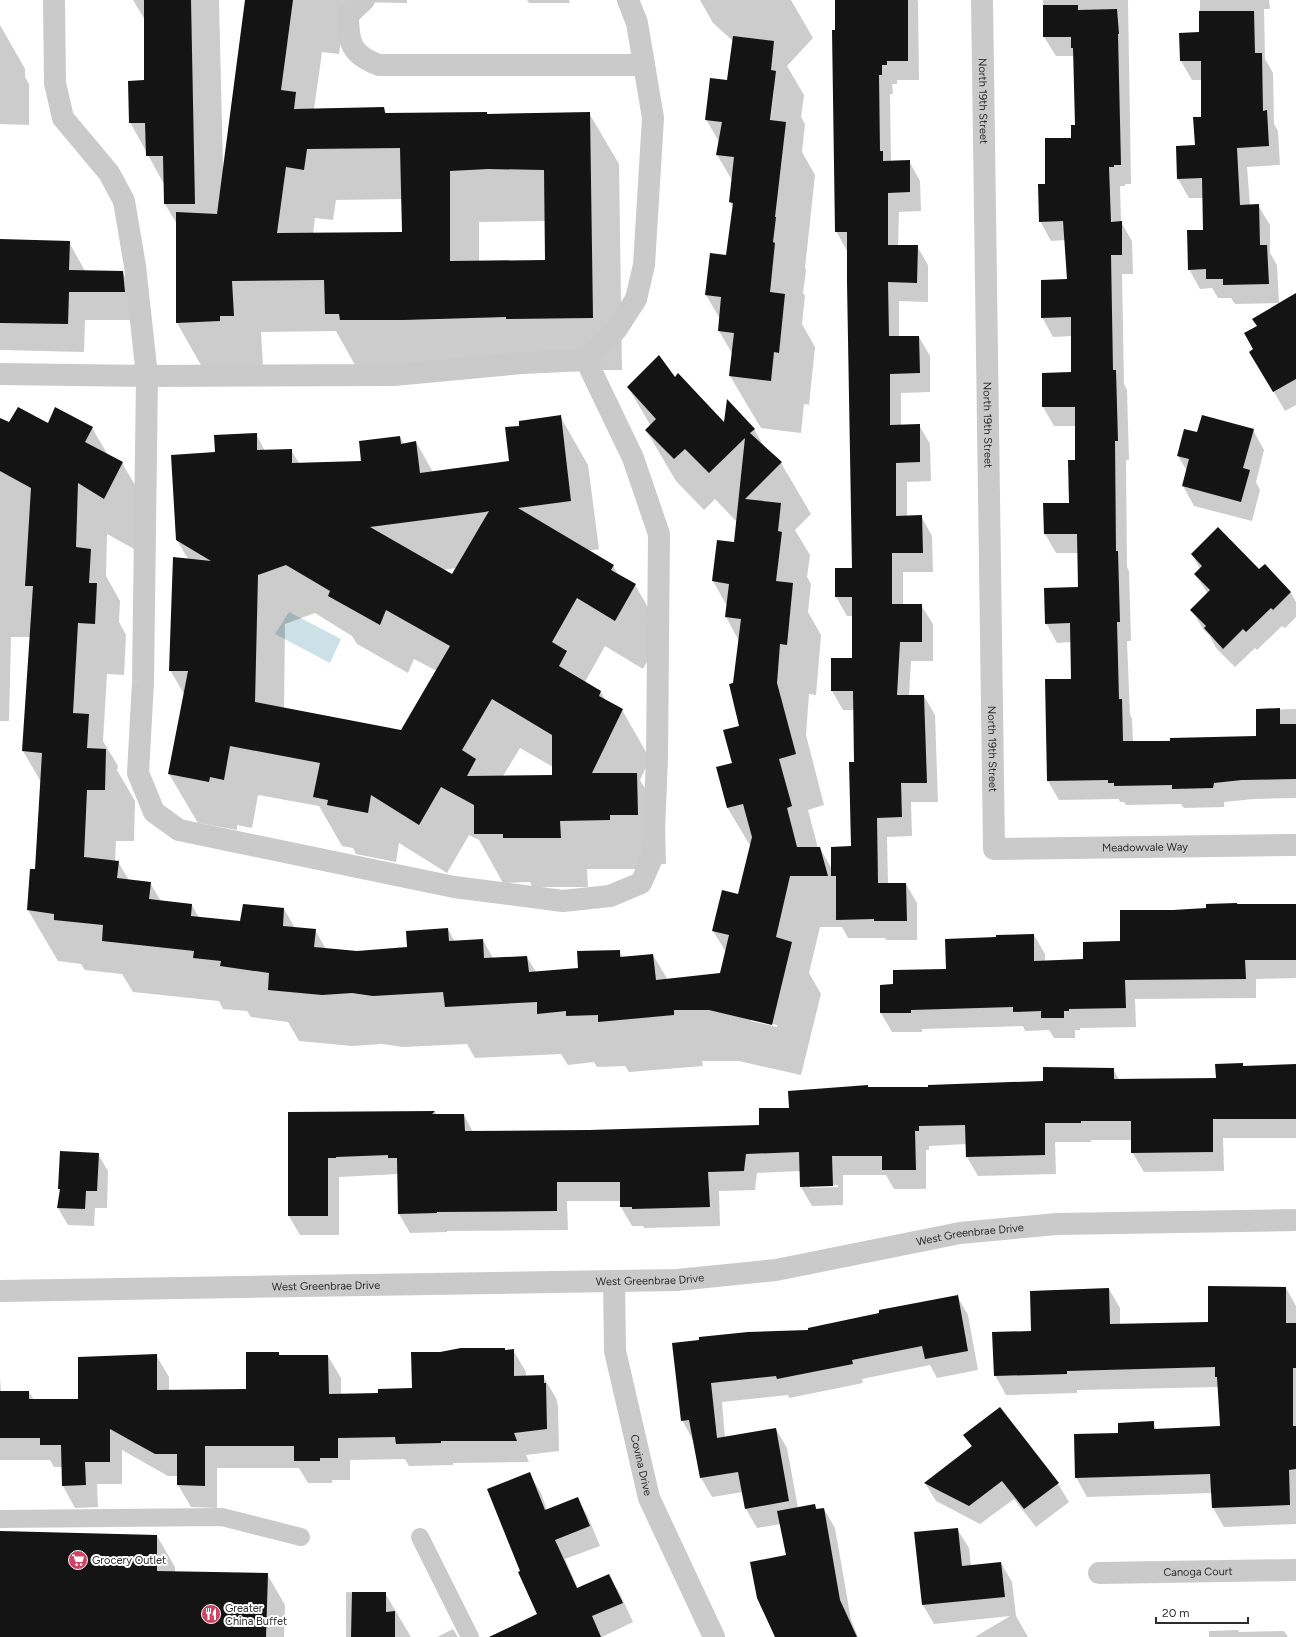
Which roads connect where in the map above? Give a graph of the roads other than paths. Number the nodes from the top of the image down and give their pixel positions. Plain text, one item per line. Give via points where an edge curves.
1 (54, 0) edge
2 (364, 0) edge
3 (628, 0) edge
4 (982, 0) edge
5 (644, 65) junction
6 (586, 360) junction
7 (0, 374) edge
8 (147, 376) junction
9 (1296, 845) edge
10 (994, 849) joint
11 (1296, 1220) edge
12 (614, 1281) junction
13 (0, 1291) edge
14 (0, 1518) edge
15 (301, 1537) dead end
16 (420, 1537) dead end
17 (1296, 1570) edge
18 (1099, 1573) dead end
19 (470, 1637) edge
20 (714, 1637) edge

1 - 8 street via 55,83 63,118 109,173 124,201 135,266
2 - 5 street via 348,15 348,34 354,50 365,60 379,65
3 - 5 street via 637,23
4 - 10 street, North 19th Street
5 - 6 street via 653,118 644,265 636,299 616,330
6 - 8 street via 394,375
6 - 8 street via 633,458 659,534 653,856 641,883 610,896 563,901 454,887 179,830 154,812 138,773 143,682
7 - 8 street
9 - 10 street, Meadowvale Way
11 - 12 street, West Greenbrae Drive via 1057,1224 960,1233 776,1270 677,1280
12 - 13 street, West Greenbrae Drive
12 - 20 street, Covina Drive via 615,1351 649,1498
14 - 15 lane via 222,1518
16 - 19 lane
17 - 18 street, Canoga Court

